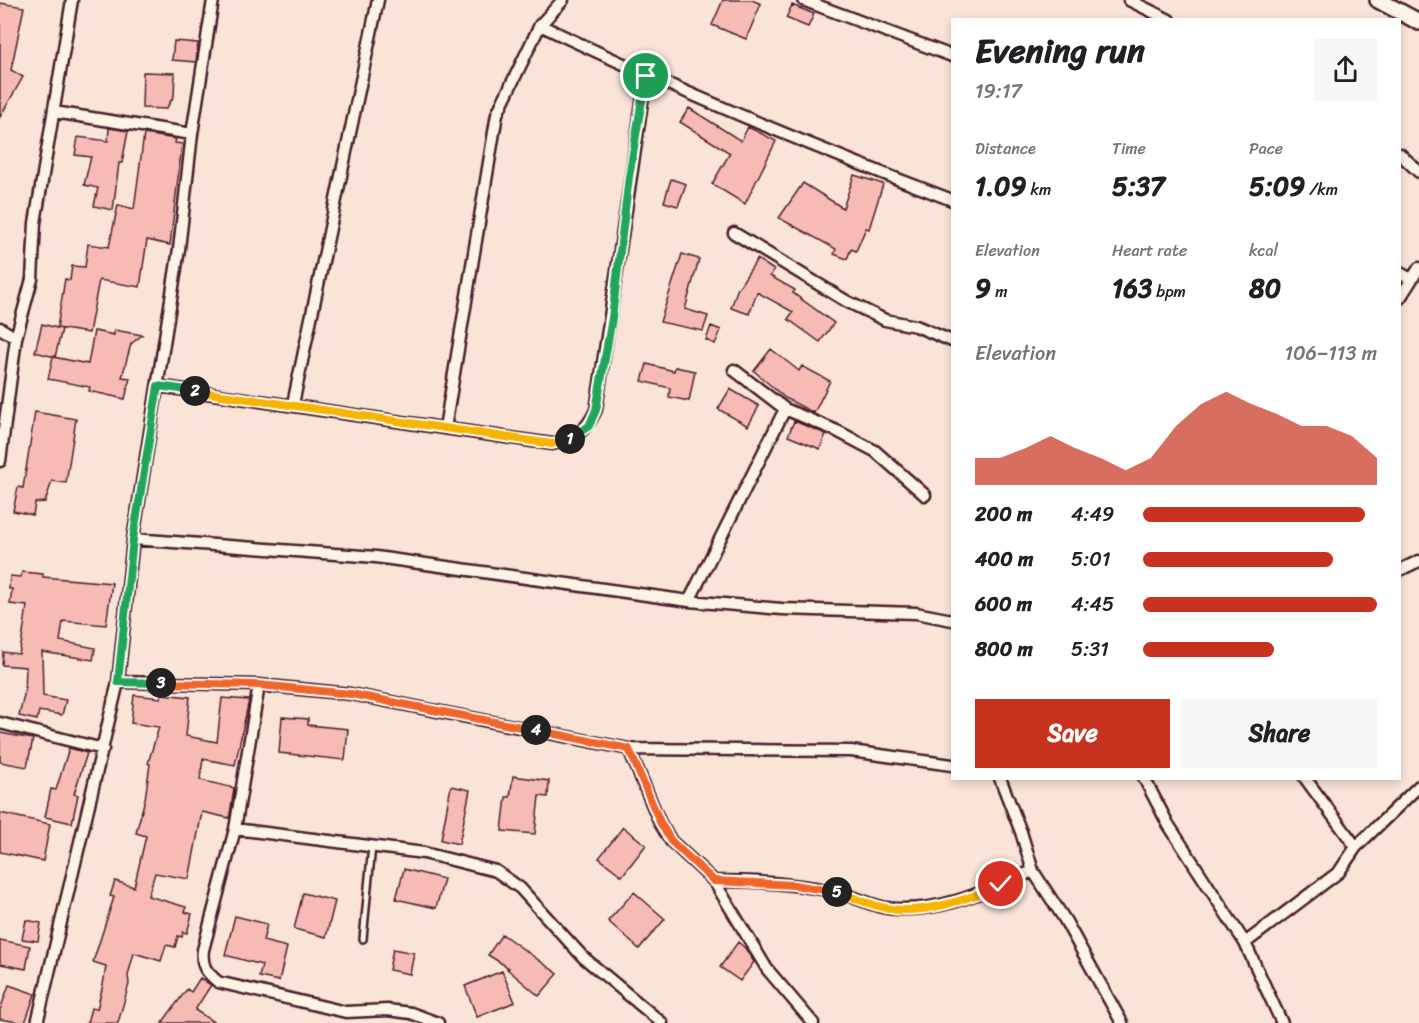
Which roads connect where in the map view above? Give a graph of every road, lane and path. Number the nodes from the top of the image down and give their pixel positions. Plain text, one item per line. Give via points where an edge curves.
1 (70, 0) edge
2 (213, 0) edge
3 (378, 0) edge
4 (563, 0) edge
5 (803, 0) edge
6 (1129, 0) edge
7 (1378, 0) edge
8 (1165, 18) edge
9 (1419, 22) edge
10 (540, 25) junction
11 (951, 56) edge
12 (646, 76) junction
13 (54, 112) junction
14 (192, 134) junction
15 (1401, 155) edge
16 (1419, 172) edge
17 (951, 200) edge
18 (734, 233) dead end
19 (1419, 268) edge
20 (1401, 274) edge
21 (1412, 279) junction
22 (1401, 296) edge
23 (0, 328) edge
24 (16, 338) junction
25 (951, 341) edge
26 (734, 370) dead end
27 (158, 386) junction
28 (293, 404) junction
29 (785, 409) junction
30 (445, 428) junction
31 (0, 461) edge
32 (925, 495) dead end
33 (133, 539) junction
34 (1419, 561) edge
35 (1401, 570) edge
36 (689, 601) junction
37 (951, 620) edge
38 (118, 682) junction
39 (259, 685) junction
40 (0, 723) edge
41 (103, 749) junction
42 (629, 749) junction
43 (951, 765) edge
44 (1001, 780) edge
45 (1145, 780) edge
46 (1306, 780) edge
47 (1419, 786) edge
48 (236, 829) junction
49 (372, 846) junction
50 (1356, 847) junction
51 (1033, 871) junction
52 (714, 881) junction
53 (363, 939) dead end
54 (1245, 943) junction
55 (659, 1022) edge
56 (37, 1023) edge
57 (438, 1023) edge
58 (813, 1023) edge
59 (1122, 1023) edge
60 (1282, 1023) edge

1 - 13 street
2 - 14 street
3 - 28 street
4 - 10 street
5 - 11 street
6 - 8 street
7 - 9 street
10 - 12 street
10 - 30 street via 502,103 494,129
12 - 17 street
12 - 30 street via 612,318 596,410 589,426 564,442 552,444
13 - 14 street
13 - 24 street via 35,223 32,279
14 - 27 street
15 - 16 street
18 - 25 street via 846,302 885,320 916,326
19 - 21 street
20 - 21 street
21 - 22 street
23 - 24 street
24 - 31 street
26 - 29 street
27 - 28 street
27 - 33 street
28 - 30 street
29 - 32 street via 875,451
29 - 36 street
33 - 36 street via 376,557
33 - 38 street
34 - 35 street
36 - 37 street via 916,614
38 - 39 street
38 - 41 street
39 - 42 street via 351,694
39 - 48 street
40 - 41 street
41 - 56 street
42 - 43 street via 851,752
42 - 52 street via 671,841
44 - 51 street
45 - 54 street via 1168,824
46 - 50 street
47 - 50 street
48 - 49 street
48 - 57 street via 203,950 202,962 207,972 218,982 310,1005 346,1012 411,1013
49 - 53 lane
49 - 55 street via 423,853 496,871 520,888 583,957
50 - 54 street via 1339,872
51 - 52 street via 958,902 899,910 838,892 794,885
51 - 59 street
52 - 58 street via 767,969
54 - 60 street

